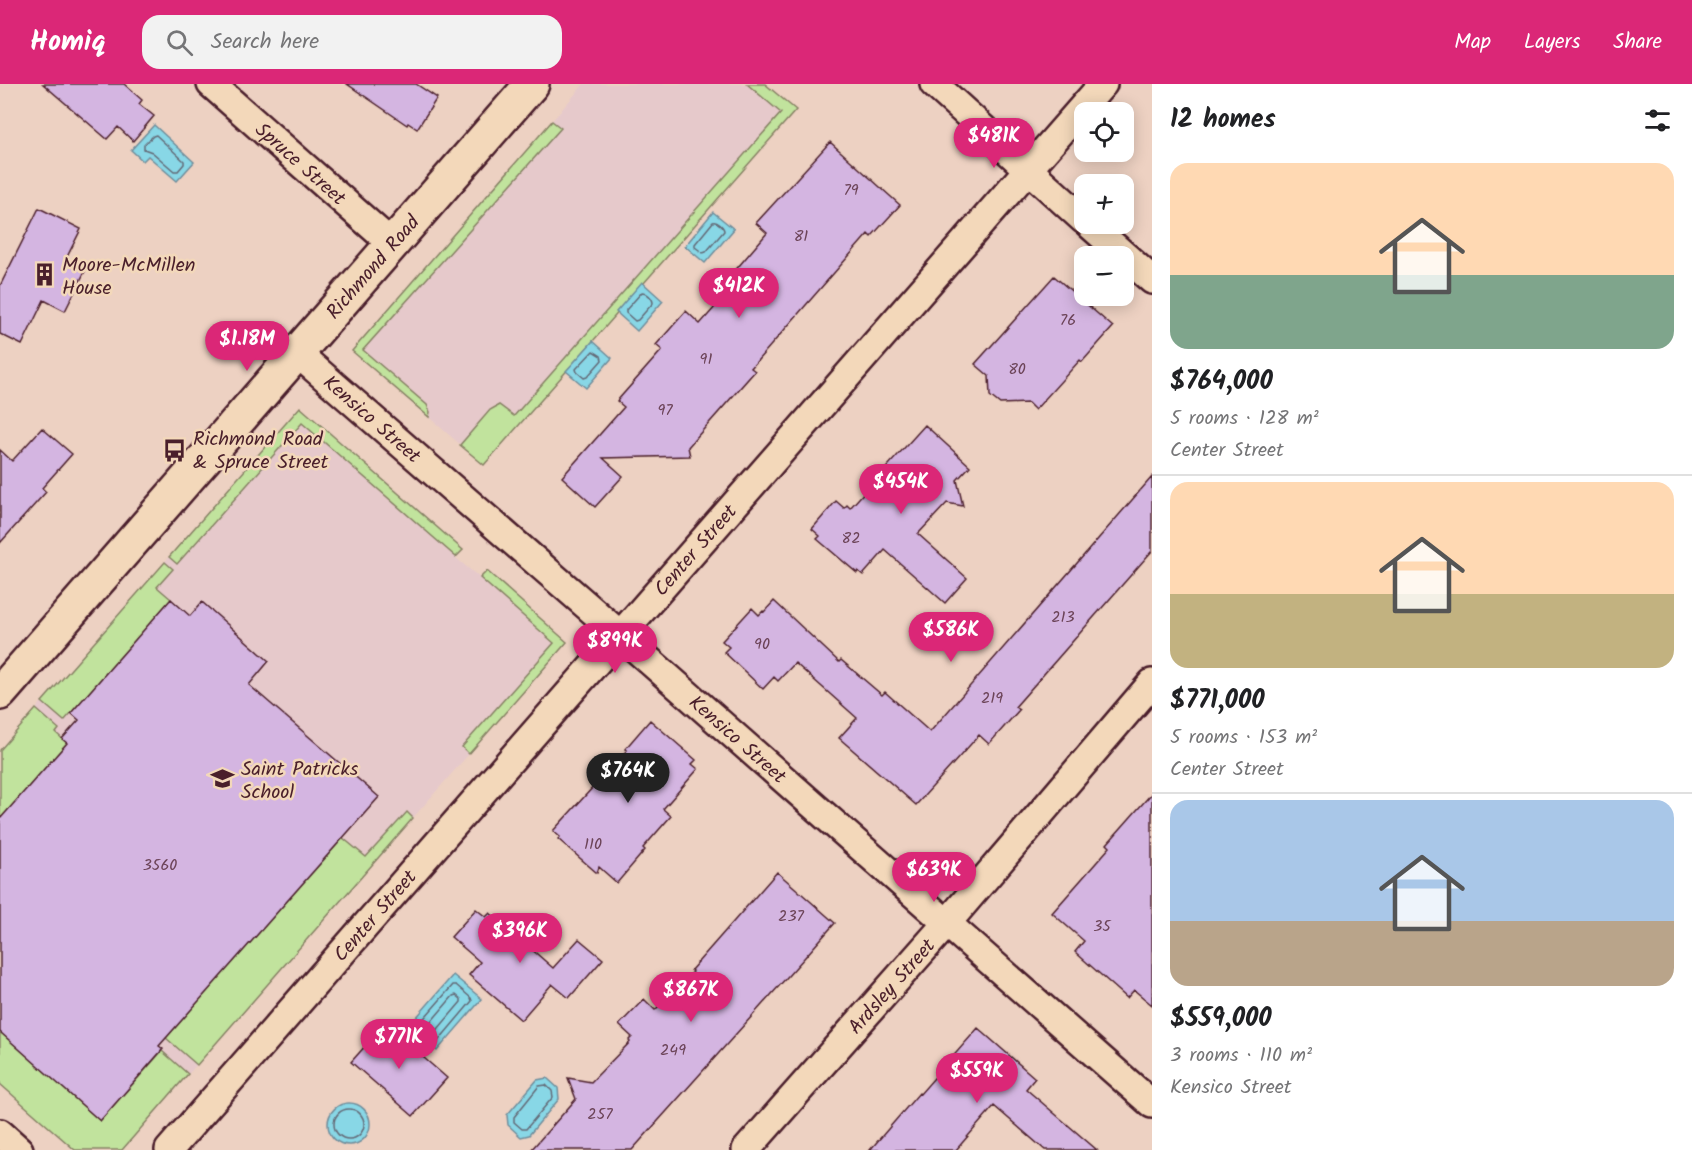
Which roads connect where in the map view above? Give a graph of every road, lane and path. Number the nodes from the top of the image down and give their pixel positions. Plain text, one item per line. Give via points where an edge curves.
1 (211, 84) edge
2 (531, 84) edge
3 (934, 84) edge
4 (1103, 84) edge
5 (1028, 169) junction
6 (1074, 211) edge
7 (1100, 234) edge
8 (392, 244) junction
9 (1152, 280) edge
10 (297, 353) junction
11 (620, 635) junction
12 (1152, 683) edge
13 (0, 693) edge
14 (947, 923) junction
15 (1152, 1104) edge
16 (0, 1133) edge
17 (19, 1150) edge
18 (169, 1150) edge
19 (746, 1150) edge

1 - 8 street, Spruce Street
2 - 8 street, Richmond Road
3 - 5 street
4 - 5 street, Center Street
5 - 6 street
5 - 11 street, Center Street
7 - 9 street
8 - 10 street, Richmond Road
10 - 11 street, Kensico Street
10 - 13 street, Richmond Road
11 - 14 street, Kensico Street
11 - 18 street, Center Street
12 - 14 street, Ardsley Street
14 - 15 street, Kensico Street
14 - 19 street, Ardsley Street
16 - 17 street

